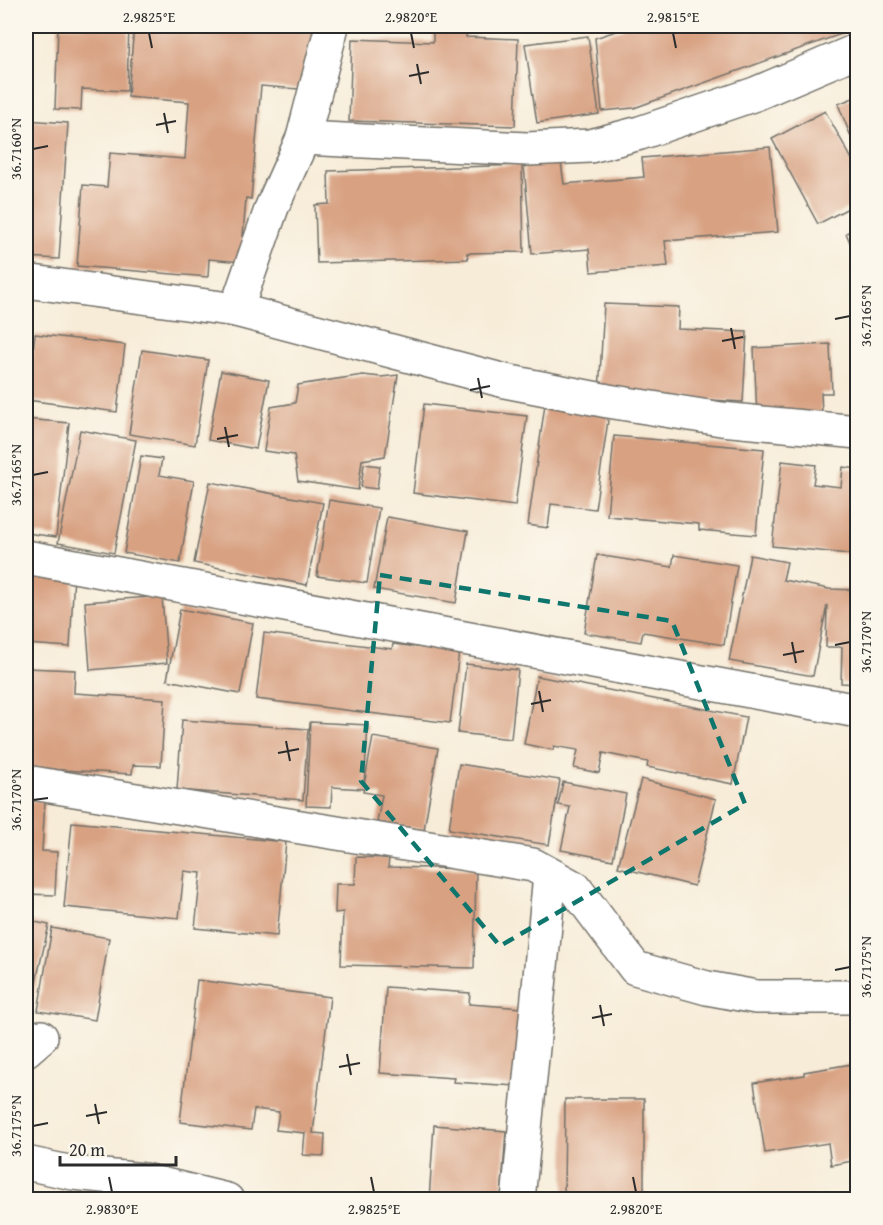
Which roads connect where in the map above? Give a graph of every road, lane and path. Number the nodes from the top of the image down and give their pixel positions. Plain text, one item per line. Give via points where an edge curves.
1 (332, 26) edge
2 (858, 50) edge
3 (303, 138) junction
4 (26, 281) edge
5 (236, 309) junction
6 (858, 432) edge
7 (26, 557) edge
8 (858, 711) edge
9 (26, 782) edge
10 (550, 874) junction
11 (858, 997) edge
12 (26, 1163) edge
13 (227, 1200) edge
14 (518, 1200) edge

1 - 3 street
2 - 3 street via 755,94 590,146 527,149
3 - 5 street via 272,207
4 - 5 street
5 - 6 street via 505,381 721,418
7 - 8 street
9 - 10 street via 533,866
10 - 11 street via 574,888 635,968 756,997
10 - 14 street
12 - 13 street via 73,1173 144,1180

